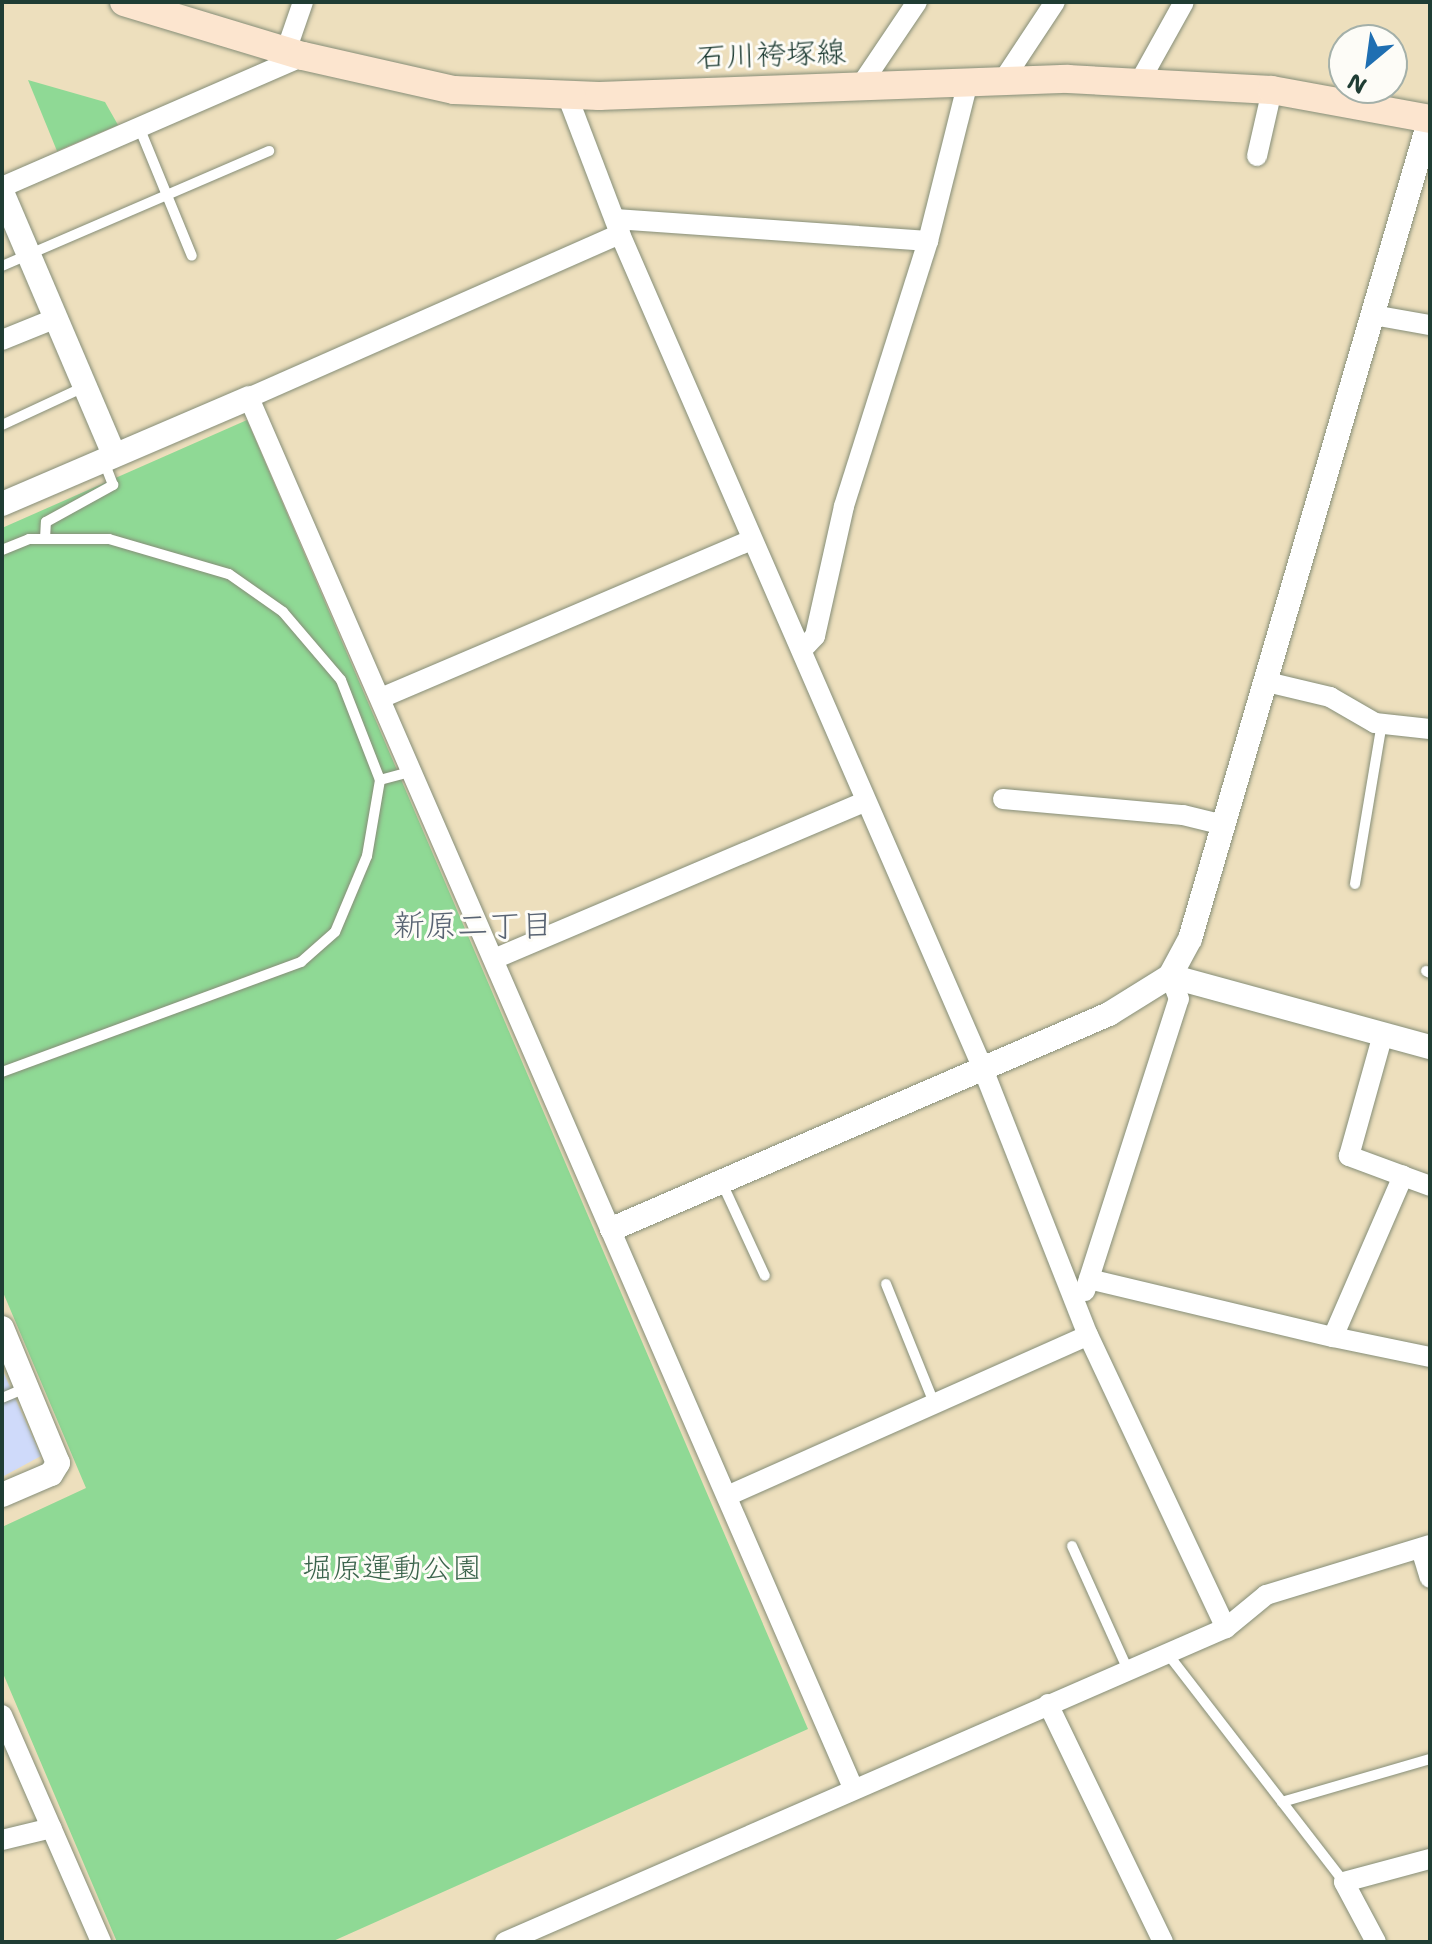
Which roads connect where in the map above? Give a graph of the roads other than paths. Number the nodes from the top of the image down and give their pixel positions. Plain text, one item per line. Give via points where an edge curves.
1 (124, 2) edge
2 (303, 2) edge
3 (917, 2) edge
4 (1055, 2) edge
5 (1184, 2) edge
6 (294, 54) junction
7 (1004, 79) junction
8 (1140, 81) junction
9 (968, 82) junction
10 (861, 85) junction
11 (1272, 90) junction
12 (567, 95) junction
13 (1430, 118) edge
14 (139, 127) junction
15 (269, 151) dead end
16 (1257, 156) dead end
17 (2, 190) edge
18 (167, 196) junction
19 (618, 227) junction
20 (928, 241) junction
21 (27, 255) junction
22 (192, 256) dead end
23 (2, 266) edge
24 (1373, 315) junction
25 (54, 319) junction
26 (1430, 325) edge
27 (2, 340) edge
28 (84, 387) junction
29 (249, 398) junction
30 (2, 425) edge
31 (108, 458) junction
32 (2, 504) edge
33 (45, 539) junction
34 (751, 540) junction
35 (2, 550) edge
36 (802, 650) junction
37 (1267, 682) junction
38 (381, 698) junction
39 (1382, 723) junction
40 (1430, 729) edge
41 (413, 771) junction
42 (380, 780) junction
43 (1003, 799) dead end
44 (864, 802) junction
45 (1224, 825) junction
46 (1355, 884) dead end
47 (494, 959) junction
48 (1170, 976) junction
49 (1383, 1034) junction
50 (1430, 1047) edge
51 (983, 1069) junction
52 (2, 1072) edge
53 (1403, 1176) junction
54 (721, 1181) junction
55 (1430, 1186) edge
56 (612, 1229) junction
57 (765, 1276) dead end
58 (1089, 1279) junction
59 (886, 1284) dead end
60 (1078, 1309) junction
61 (2, 1328) edge
62 (1088, 1335) junction
63 (1333, 1337) junction
64 (1430, 1357) edge
65 (28, 1388) junction
66 (2, 1398) edge
67 (934, 1403) junction
68 (2, 1495) edge
69 (727, 1496) junction
70 (1072, 1546) dead end
71 (1426, 1547) edge
72 (1430, 1578) edge
73 (1226, 1628) junction
74 (1167, 1653) junction
75 (1128, 1670) junction
76 (1048, 1704) junction
77 (2, 1715) edge
78 (1430, 1759) edge
79 (853, 1788) junction
80 (1282, 1802) junction
81 (52, 1828) junction
82 (2, 1840) edge
83 (1430, 1859) edge
84 (1344, 1882) junction
85 (101, 1942) edge
86 (505, 1942) edge
87 (1163, 1942) edge
88 (1376, 1942) edge

1 - 6 main road, 石川袴塚線
2 - 6 street
3 - 10 street
4 - 7 street
5 - 8 street
6 - 12 main road, 石川袴塚線 via 454,90
6 - 14 street
7 - 8 main road, 石川袴塚線
7 - 9 main road, 石川袴塚線
8 - 11 main road, 石川袴塚線
9 - 10 main road, 石川袴塚線
9 - 20 street
10 - 12 main road, 石川袴塚線
11 - 13 main road, 石川袴塚線
11 - 16 street
12 - 19 street
13 - 24 street
14 - 17 street
14 - 18 lane
15 - 18 lane
17 - 21 street
18 - 21 lane
18 - 22 lane
19 - 20 street
19 - 29 street
19 - 34 street
20 - 36 street via 844,506 815,636
21 - 23 lane
21 - 25 street
24 - 26 street
24 - 37 street
25 - 27 street
25 - 28 street
28 - 30 lane
28 - 31 street
29 - 31 street
29 - 38 street
31 - 32 street
31 - 33 lane via 113,485 46,522
33 - 35 lane
33 - 42 lane via 109,539 170,554 251,589 283,612 341,680
34 - 36 street
34 - 38 street
36 - 44 street
37 - 39 street via 1330,697
37 - 45 street
38 - 41 street
39 - 40 street
39 - 46 lane
41 - 42 lane
41 - 47 street
42 - 52 lane via 367,856 335,932 301,962
43 - 45 street via 1183,815
44 - 47 street
44 - 51 street
45 - 48 street via 1190,939
47 - 56 street
48 - 49 street
48 - 51 street via 1109,1014
48 - 58 street via 1179,999
49 - 50 street
49 - 53 street via 1349,1156
51 - 54 street
51 - 60 street
53 - 55 street
53 - 63 street
54 - 56 street
54 - 57 lane
56 - 69 street
58 - 60 street
58 - 63 street
59 - 67 lane
60 - 62 street
61 - 65 street
62 - 67 street
62 - 73 street
63 - 64 street
65 - 66 lane
65 - 68 street via 58,1465
67 - 69 street
69 - 79 street
70 - 75 lane
71 - 72 street
71 - 73 street via 1266,1595
73 - 74 street
74 - 75 street
74 - 80 lane
75 - 76 street
76 - 79 street
76 - 87 street
77 - 81 street
78 - 80 lane
79 - 86 street
80 - 84 lane
81 - 82 street
81 - 85 street
83 - 84 street
84 - 88 street

